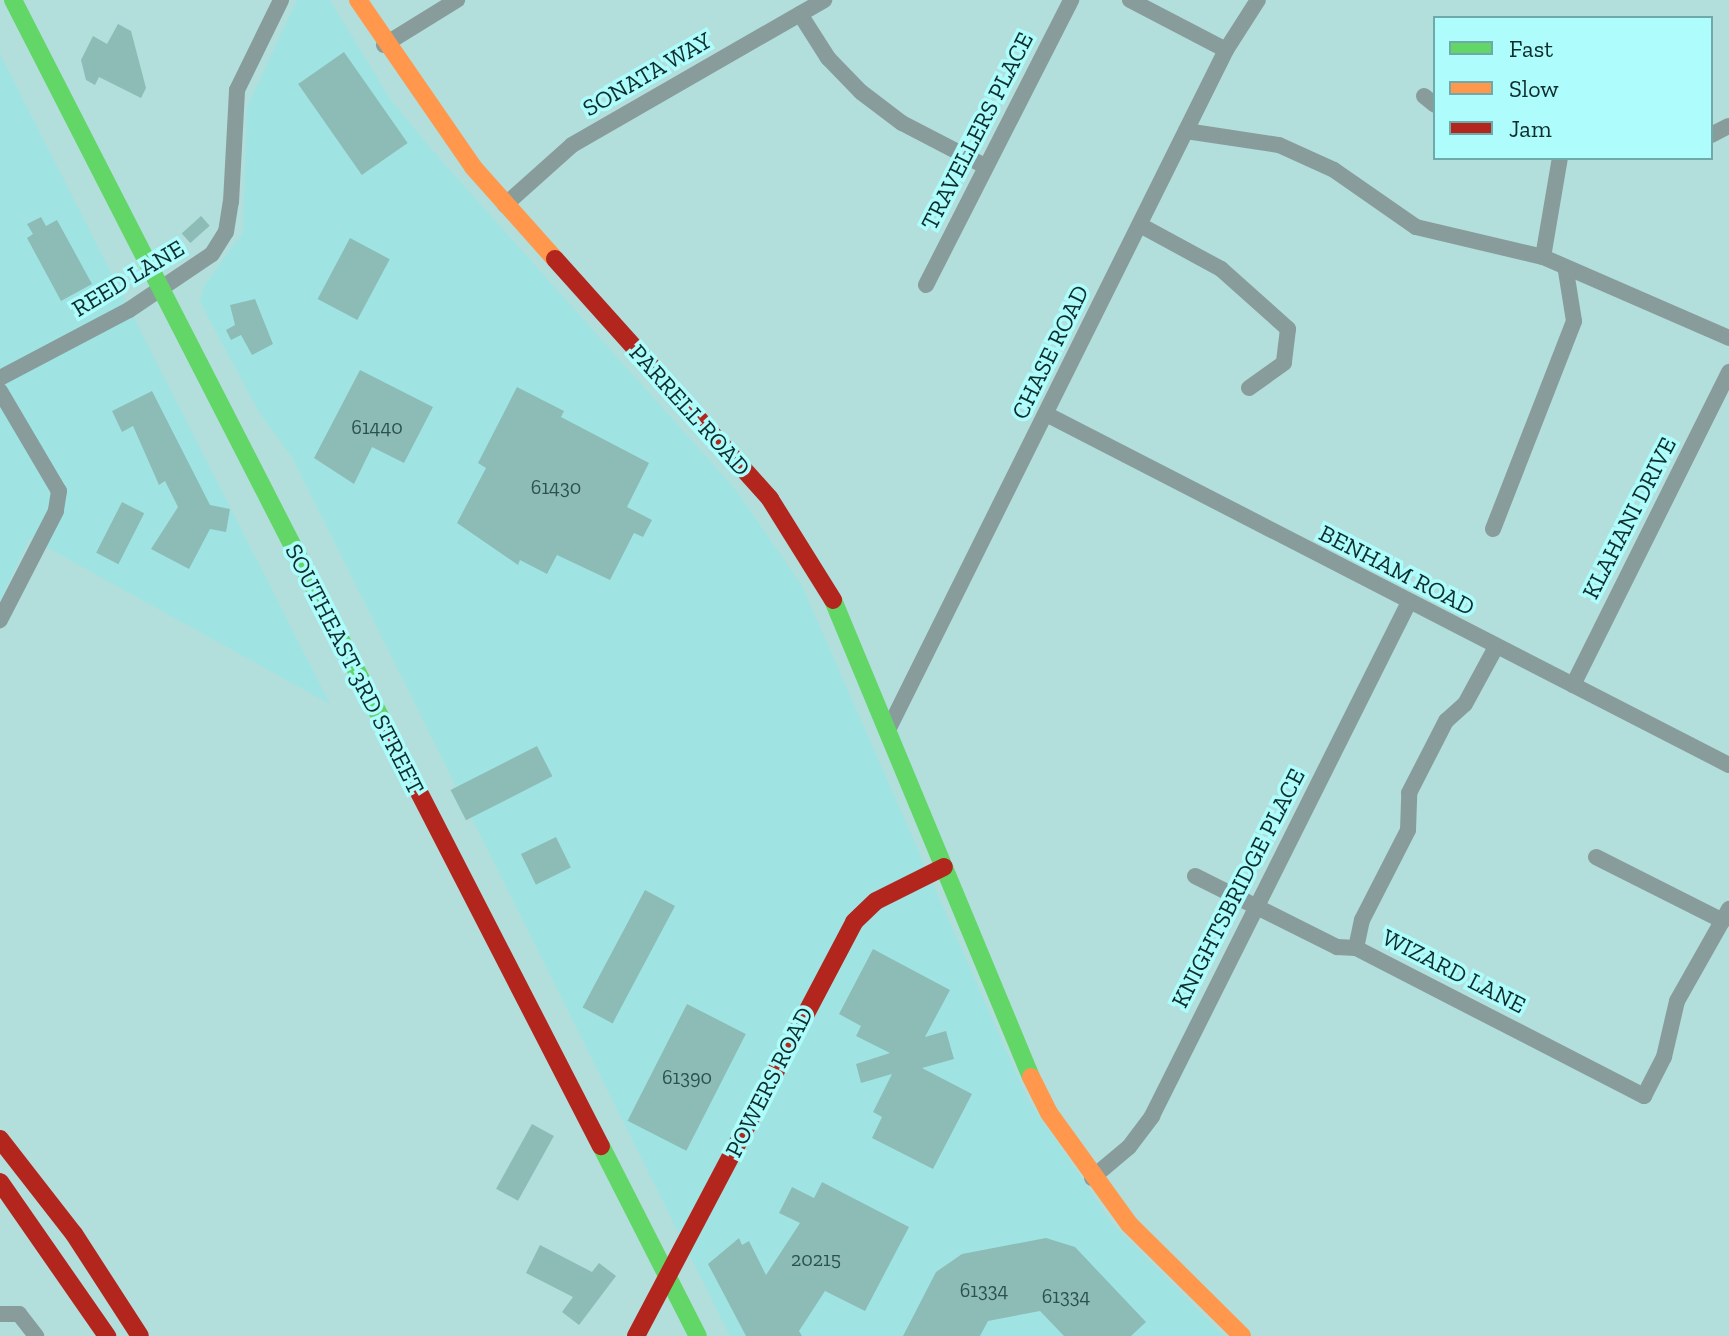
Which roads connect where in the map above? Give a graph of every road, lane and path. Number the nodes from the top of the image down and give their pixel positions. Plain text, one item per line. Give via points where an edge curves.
1 (13, 0) edge
2 (281, 0) edge
3 (358, 0) edge
4 (457, 0) edge
5 (824, 0) edge
6 (1071, 0) edge
7 (1130, 0) edge
8 (1258, 0) edge
9 (800, 14) junction
10 (384, 45) junction
11 (1226, 50) junction
12 (1186, 131) junction
13 (1559, 160) edge
14 (985, 166) junction
15 (505, 205) junction
16 (1140, 225) junction
17 (1543, 257) junction
18 (1566, 271) junction
19 (926, 285) dead end
20 (160, 290) junction
21 (1729, 338) edge
22 (1729, 372) edge
23 (0, 378) edge
24 (1249, 388) dead end
25 (0, 391) edge
26 (1046, 414) junction
27 (1493, 529) dead end
28 (1408, 604) junction
29 (0, 620) edge
30 (1496, 647) junction
31 (1573, 685) junction
32 (889, 728) junction
33 (1729, 765) edge
34 (1596, 857) dead end
35 (944, 867) junction
36 (1195, 876) dead end
37 (1256, 906) junction
38 (1726, 915) edge
39 (1356, 948) junction
40 (0, 1139) edge
41 (1092, 1178) junction
42 (0, 1182) edge
43 (666, 1278) junction
44 (0, 1314) edge
45 (36, 1336) edge
46 (107, 1336) edge
47 (140, 1336) edge
48 (636, 1336) edge
49 (698, 1336) edge
50 (1242, 1336) edge

1 - 20 main road, SOUTHEAST 3RD STREET
2 - 20 street, REED LANE via 237,90 226,232 191,273
3 - 10 main road, PARRELL ROAD
4 - 10 street
5 - 9 street, SONATA WAY
6 - 14 street, TRAVELLERS PLACE
7 - 11 street
8 - 11 street, CHASE ROAD
9 - 14 street via 828,58 861,92 902,123
9 - 15 street, SONATA WAY via 572,145
10 - 15 main road, PARRELL ROAD
11 - 12 street, CHASE ROAD
12 - 16 street, CHASE ROAD
12 - 17 street via 1279,145 1334,170 1416,227
13 - 17 street
14 - 19 street, TRAVELLERS PLACE
15 - 32 main road, PARRELL ROAD via 770,499 829,591
16 - 24 street via 1221,269 1288,329 1284,363
16 - 26 street, CHASE ROAD
17 - 18 street
18 - 21 street
18 - 27 street via 1574,321
20 - 23 street, REED LANE
20 - 43 main road, SOUTHEAST 3RD STREET
22 - 31 street, KLAHANI DRIVE
25 - 29 street via 59,491 56,511
26 - 28 street, BENHAM ROAD
26 - 32 street, CHASE ROAD
28 - 30 street, BENHAM ROAD
28 - 37 street, KNIGHTSBRIDGE PLACE
30 - 31 street, BENHAM ROAD
30 - 39 street via 1465,704 1446,721 1409,793 1408,830 1362,920
31 - 33 street, BENHAM ROAD
32 - 35 main road, PARRELL ROAD
34 - 38 street
35 - 41 main road, PARRELL ROAD via 1029,1075
35 - 43 main road, POWERS ROAD via 876,901 854,922
36 - 37 street, WIZARD LANE
37 - 39 street, WIZARD LANE via 1337,947
37 - 41 street, KNIGHTSBRIDGE PLACE via 1152,1116 1129,1147
38 - 39 street, WIZARD LANE via 1677,1001 1664,1057 1644,1096
40 - 47 main road via 74,1234
41 - 50 main road, PARRELL ROAD via 1129,1224
42 - 46 main road
43 - 48 main road, POWERS ROAD
43 - 49 main road, SOUTHEAST 3RD STREET
44 - 45 street via 19,1314

